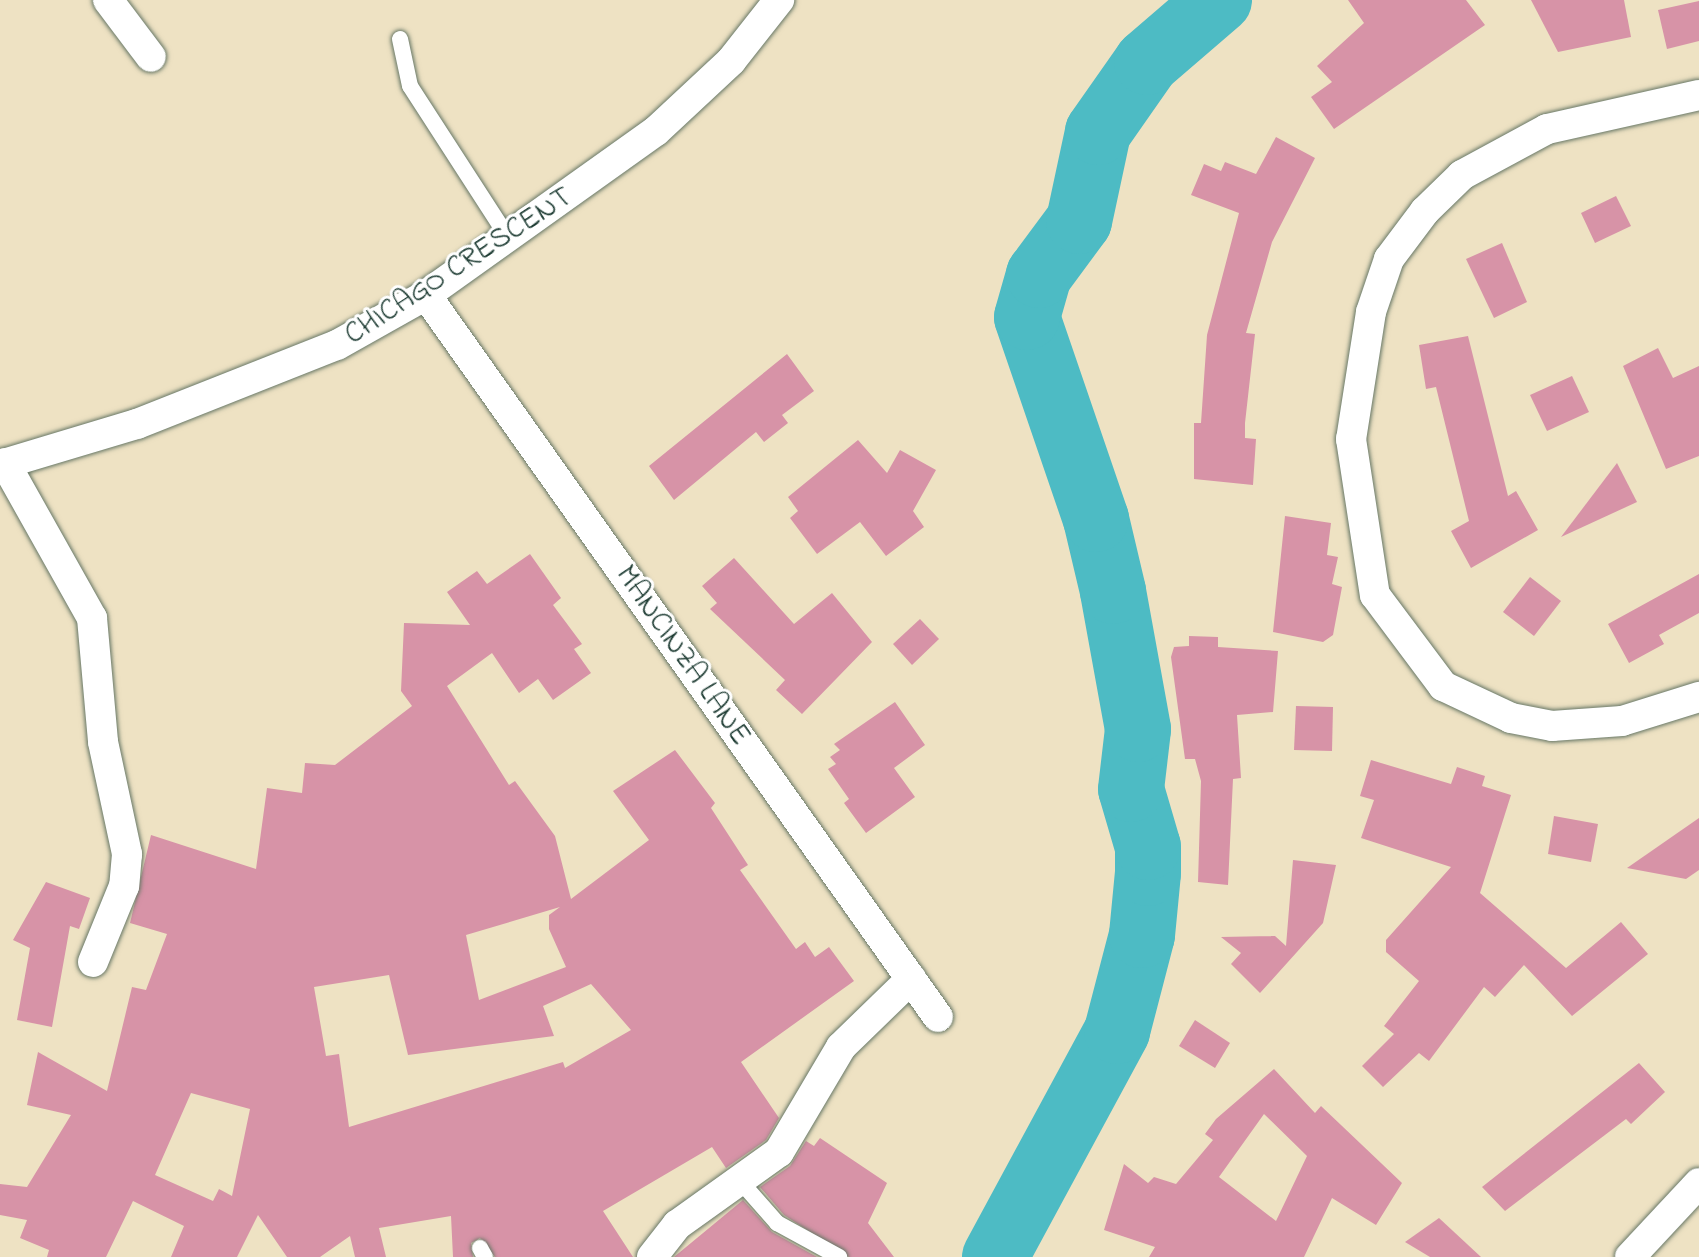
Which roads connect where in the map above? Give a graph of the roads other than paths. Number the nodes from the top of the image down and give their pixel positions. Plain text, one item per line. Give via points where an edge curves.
1 (108, 0) edge
2 (779, 0) edge
3 (400, 39) dead end
4 (150, 57) dead end
5 (1699, 94) edge
6 (509, 240) junction
7 (426, 295) junction
8 (3, 464) edge
9 (1699, 697) edge
10 (93, 962) dead end
11 (911, 979) junction
12 (938, 1017) dead end
13 (741, 1182) junction
14 (1699, 1182) edge
15 (652, 1257) edge
16 (839, 1257) edge
17 (1630, 1257) edge

1 - 4 street
2 - 6 street, CHICAGO CRESCENT via 731,61 656,131
3 - 6 lane via 410,86
5 - 9 street via 1547,129 1462,175 1425,211 1389,259 1371,312 1351,439 1375,595 1443,686 1511,718 1552,726 1622,721
6 - 7 street, CHICAGO CRESCENT
7 - 8 street, CHICAGO CRESCENT via 337,345 137,424
7 - 11 street, MANCINZA LANE
8 - 10 street via 92,618 103,742 127,854 124,886
11 - 12 street, MANCINZA LANE
11 - 13 street via 841,1047 793,1135 766,1166
13 - 15 street via 677,1226
13 - 16 lane via 778,1223
14 - 17 street

